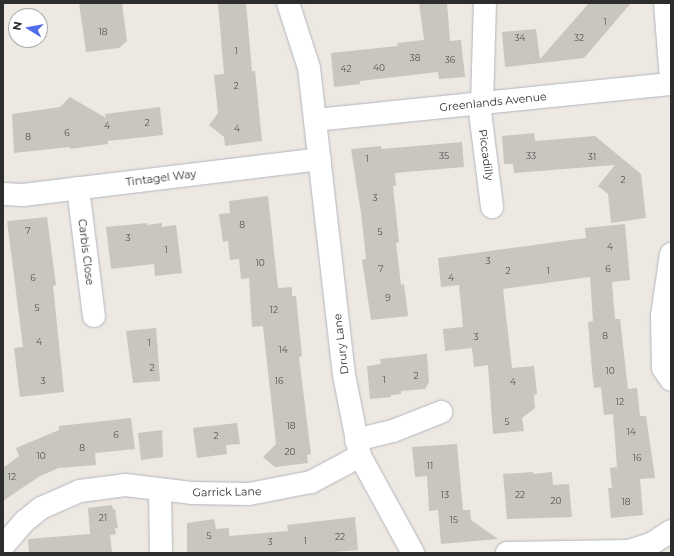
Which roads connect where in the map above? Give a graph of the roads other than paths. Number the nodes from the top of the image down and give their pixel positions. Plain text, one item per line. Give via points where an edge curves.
1 (288, 3) edge
2 (485, 3) edge
3 (665, 3) edge
4 (671, 79) edge
5 (671, 84) edge
6 (480, 103) junction
7 (315, 120) junction
8 (320, 159) junction
9 (78, 188) junction
10 (3, 194) edge
11 (492, 207) dead end
12 (671, 254) edge
13 (94, 316) dead end
14 (671, 380) edge
15 (441, 412) dead end
16 (358, 448) junction
17 (160, 490) junction
18 (671, 531) edge
19 (3, 546) edge
20 (161, 553) edge
21 (413, 553) edge
22 (507, 553) edge

1 - 7 street, Drury Lane via 309,68
2 - 6 street, Piccadilly
3 - 4 street
5 - 6 street, Greenlands Avenue
6 - 7 street, Greenlands Avenue
6 - 11 street, Piccadilly
7 - 8 street, Drury Lane
8 - 9 street, Tintagel Way
8 - 16 street, Drury Lane via 344,375
9 - 10 street, Tintagel Way via 23,195
9 - 13 street, Carbis Close
12 - 14 street via 662,316 663,368
15 - 16 street, Garrick Lane
16 - 17 street, Garrick Lane via 311,482 279,489 221,494
16 - 21 street, Drury Lane
17 - 19 street, Garrick Lane via 125,486 80,491 41,508 25,521
17 - 20 street
18 - 22 street via 651,544 629,551

